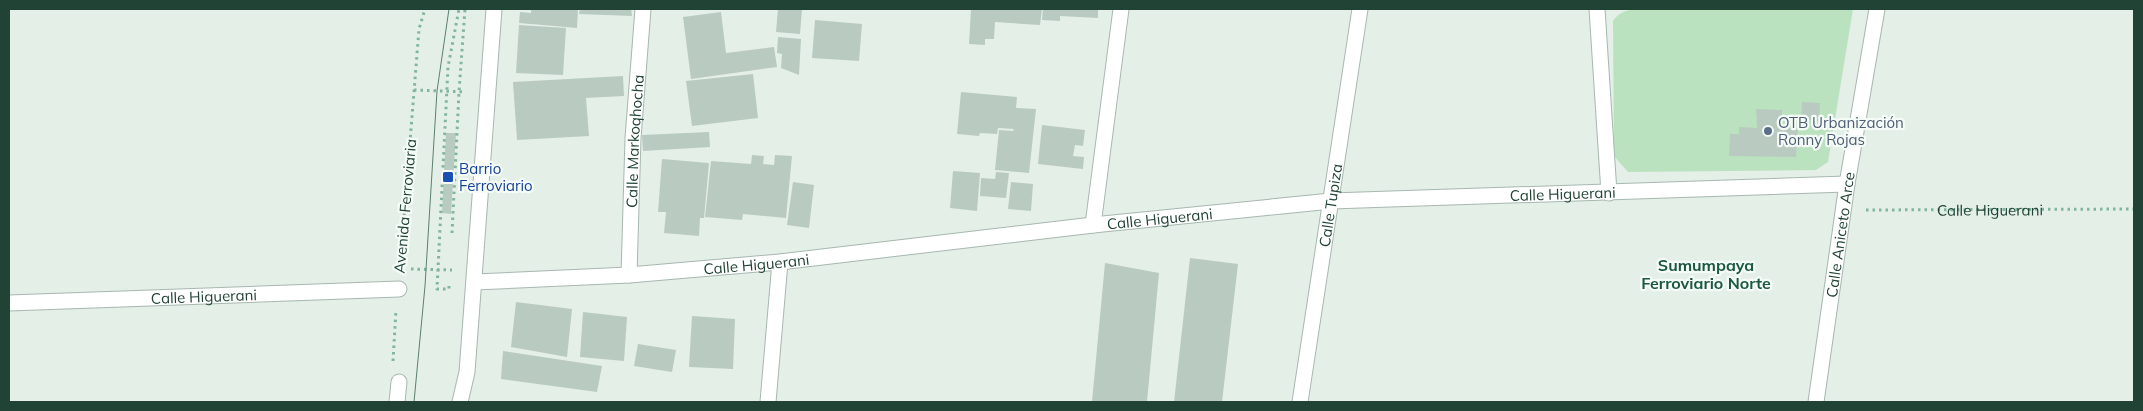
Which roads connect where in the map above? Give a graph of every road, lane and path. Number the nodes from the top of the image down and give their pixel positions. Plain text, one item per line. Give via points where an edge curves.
1 (425, 9) edge
2 (459, 9) edge
3 (466, 9) edge
4 (494, 9) edge
5 (643, 9) edge
6 (1121, 9) edge
7 (1360, 9) edge
8 (1597, 9) edge
9 (1877, 9) edge
10 (414, 90) junction
11 (447, 92) junction
12 (459, 92) junction
13 (487, 93) junction
14 (1846, 184) junction
15 (1609, 193) junction
16 (1331, 201) junction
17 (2134, 209) edge
18 (1865, 210) dead end
19 (1093, 225) junction
20 (452, 240) dead end
21 (780, 262) junction
22 (438, 270) junction
23 (450, 270) junction
24 (629, 274) junction
25 (476, 276) junction
26 (398, 289) joint
27 (9, 303) edge
28 (399, 382) joint
29 (397, 402) edge
30 (460, 402) edge
31 (768, 402) edge
32 (1300, 402) edge
33 (1816, 402) edge

1 - 10 path, Avenida Ferroviaria via 419,29
2 - 11 path via 448,67
3 - 12 path
4 - 13 street
5 - 24 street, Calle Markoqhocha via 633,138
6 - 19 street
7 - 16 street, Calle Tupiza
8 - 15 street
9 - 14 street, Calle Aniceto Arce
10 - 11 path
10 - 22 path, Avenida Ferroviaria via 400,269
11 - 12 path
11 - 22 path
12 - 13 path
12 - 20 path
13 - 25 street
14 - 15 street, Calle Higuerani
14 - 33 street, Calle Aniceto Arce
15 - 16 street, Calle Higuerani
16 - 19 street, Calle Higuerani
16 - 32 street, Calle Tupiza
17 - 18 path, Calle Higuerani
19 - 21 street, Calle Higuerani
21 - 24 street, Calle Higuerani
21 - 31 street
22 - 23 path
22 - 23 path via 437,289 449,290
23 - 25 path
24 - 25 street, Calle Higuerani
25 - 30 street via 467,372
26 - 27 street, Calle Higuerani
26 - 28 path, Avenida Ferroviaria via 392,357
28 - 29 street

